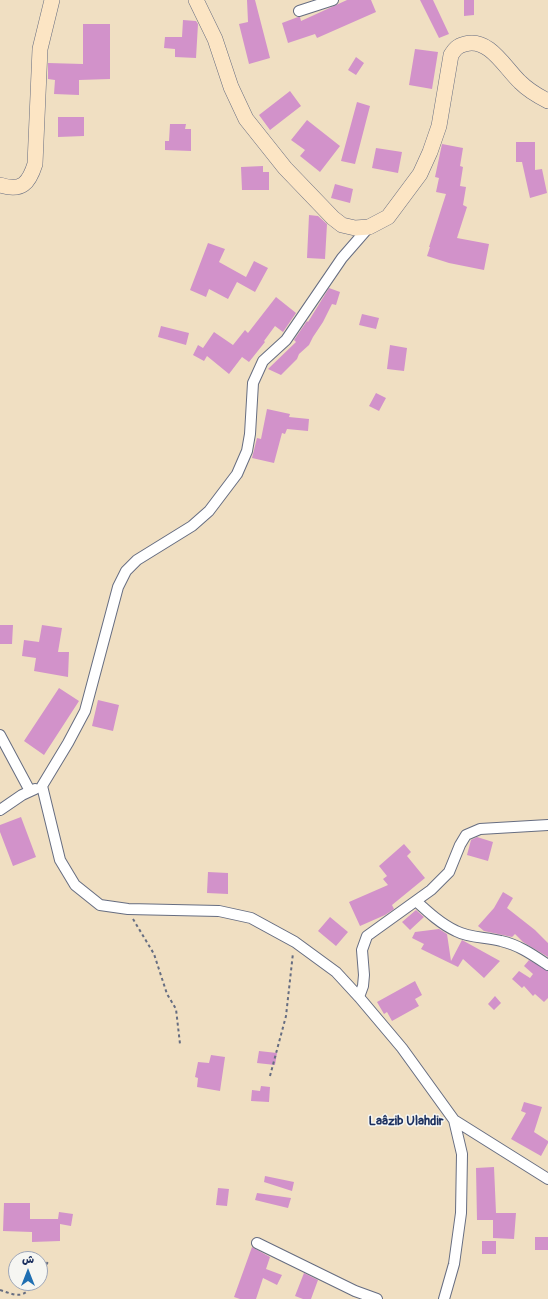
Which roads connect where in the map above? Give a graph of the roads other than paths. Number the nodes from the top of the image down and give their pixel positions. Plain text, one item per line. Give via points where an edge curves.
1 (52, 0) edge
2 (196, 0) edge
3 (333, 0) edge
4 (299, 11) dead end
5 (548, 101) edge
6 (0, 185) edge
7 (369, 228) junction
8 (0, 735) edge
9 (42, 786) junction
10 (30, 791) junction
11 (0, 810) edge
12 (548, 825) edge
13 (416, 901) junction
14 (548, 965) edge
15 (359, 997) junction
16 (454, 1120) junction
17 (548, 1179) edge
18 (257, 1243) dead end
19 (377, 1299) edge
20 (444, 1299) edge

1 - 6 main road via 40,49 35,164 27,183 6,187
2 - 7 main road via 215,39 231,87 246,119 285,168 333,218 342,225
3 - 4 street
5 - 7 main road via 521,83 484,46 469,43 458,46 451,55 439,126 420,174 388,217
7 - 9 street via 342,258 286,340 263,362 253,384 247,451 237,474 209,511 192,526 137,560 126,571 118,587 85,711
8 - 10 street
9 - 10 street
9 - 15 street via 60,860 75,885 100,905 128,909 219,911 251,918 295,942 336,972
10 - 11 street
12 - 13 street via 480,829 466,835 449,872
13 - 14 street via 456,932 522,948
13 - 15 street via 367,936 362,950 364,975
15 - 16 street via 402,1048
16 - 17 street
16 - 20 street via 462,1154 461,1213 454,1264
18 - 19 street via 355,1291

